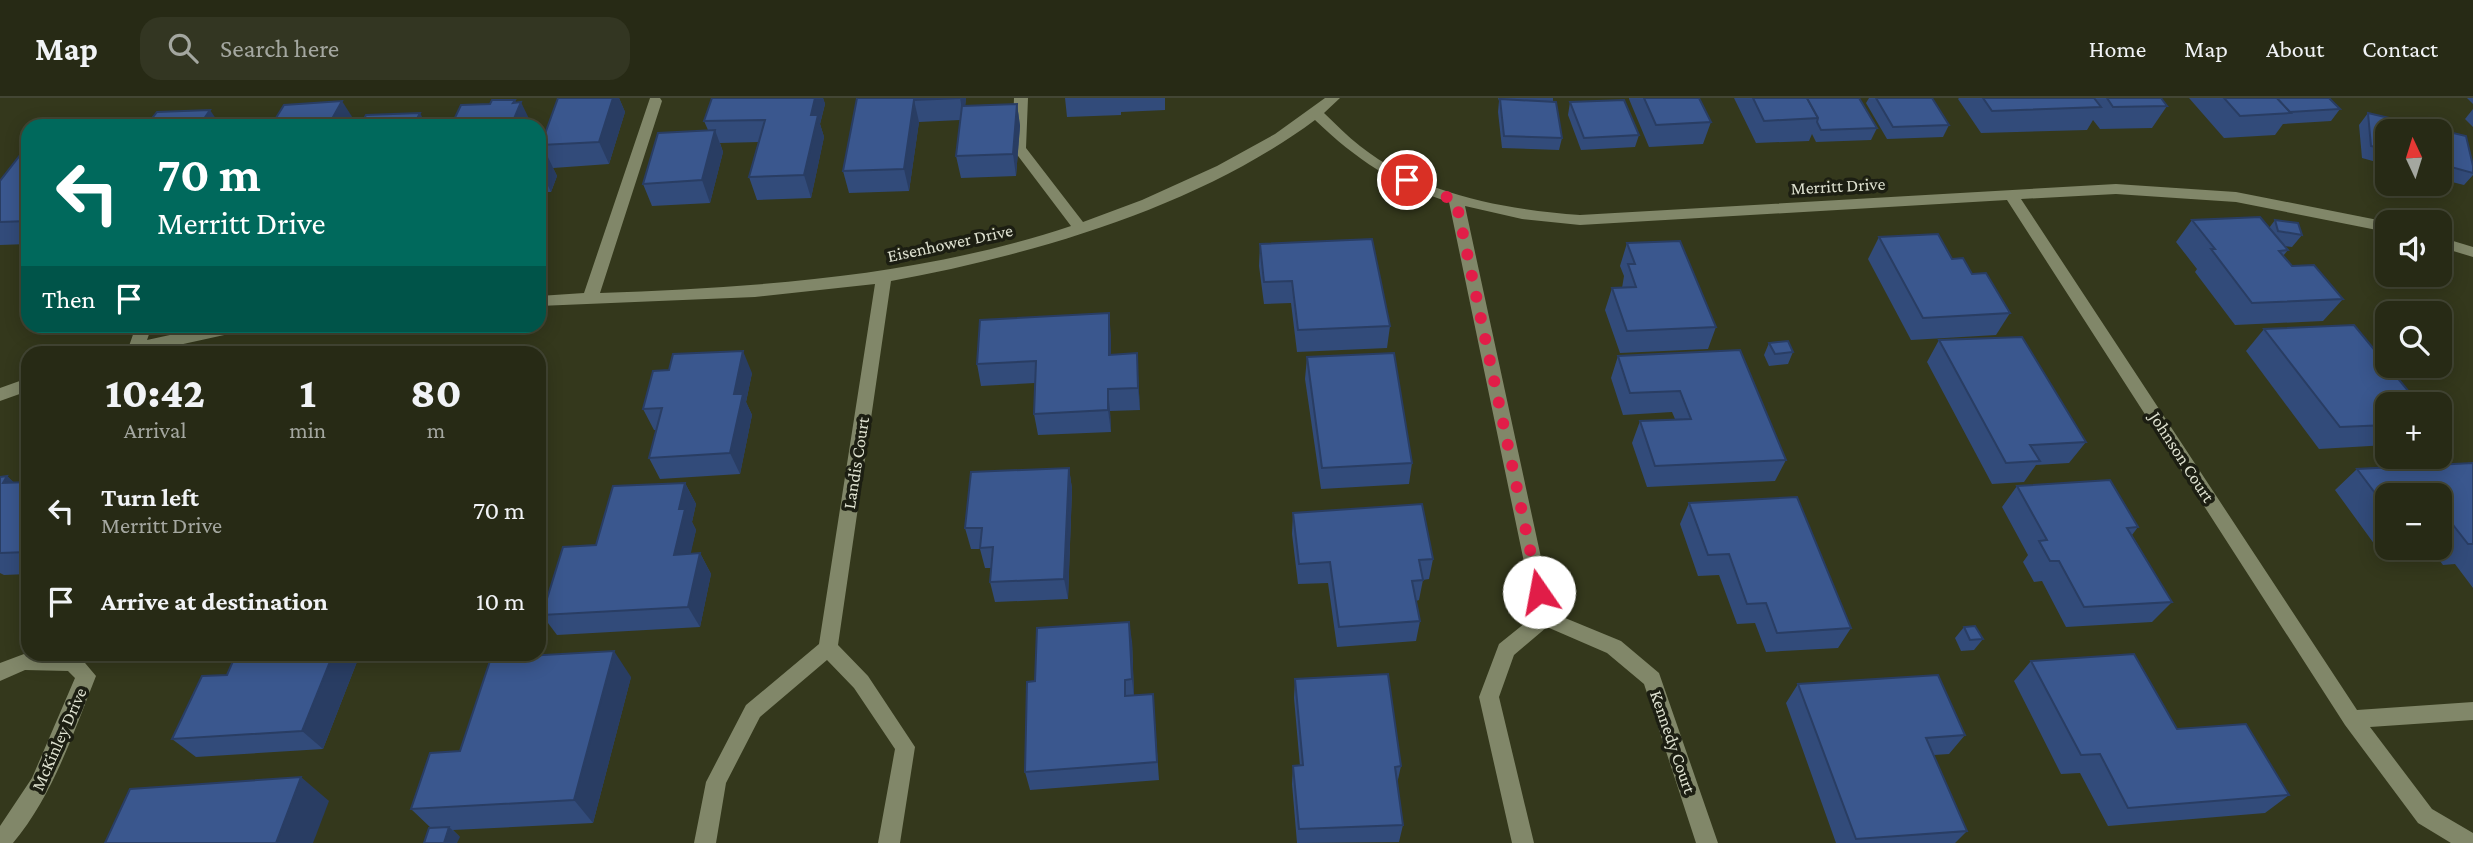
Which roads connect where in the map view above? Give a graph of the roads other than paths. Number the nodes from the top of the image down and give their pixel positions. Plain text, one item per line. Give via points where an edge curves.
1 (1021, 98) edge
2 (1333, 98) edge
3 (655, 101) dead end
4 (1316, 113) junction
5 (2011, 195) junction
6 (1456, 201) junction
7 (2375, 225) edge
8 (1081, 229) junction
9 (2452, 246) edge
10 (2473, 252) edge
11 (884, 277) junction
12 (590, 298) junction
13 (546, 301) edge
14 (201, 333) edge
15 (146, 346) edge
16 (21, 386) edge
17 (0, 395) edge
18 (1545, 618) junction
19 (828, 648) junction
20 (0, 672) edge
21 (2473, 711) edge
22 (2353, 719) junction
23 (0, 842) edge
24 (705, 843) edge
25 (889, 843) edge
26 (1523, 843) edge
27 (1707, 843) edge
28 (2471, 843) edge

1 - 8 street via 1019,148
2 - 4 street, Eisenhower Drive
3 - 12 street
4 - 6 street, Merritt Drive via 1357,151
4 - 8 street, Eisenhower Drive via 1234,164
5 - 6 street, Merritt Drive via 1580,220
5 - 7 street, Merritt Drive via 2116,189 2236,197
5 - 22 street, Johnson Court
6 - 18 street
8 - 11 street, Eisenhower Drive via 1029,246
9 - 10 street
11 - 12 street, Eisenhower Drive via 801,287
11 - 19 street, Landis Court
12 - 13 street, Eisenhower Drive
14 - 15 street
16 - 17 street
18 - 26 street via 1506,650 1489,697
18 - 27 street, Kennedy Court via 1615,646 1652,679
19 - 24 street via 753,711 716,782
19 - 25 street via 861,682 905,747
20 - 23 street, McKinley Drive via 24,662 73,663 86,676 44,778 19,821
21 - 22 street
22 - 28 street, Johnson Court via 2424,816

